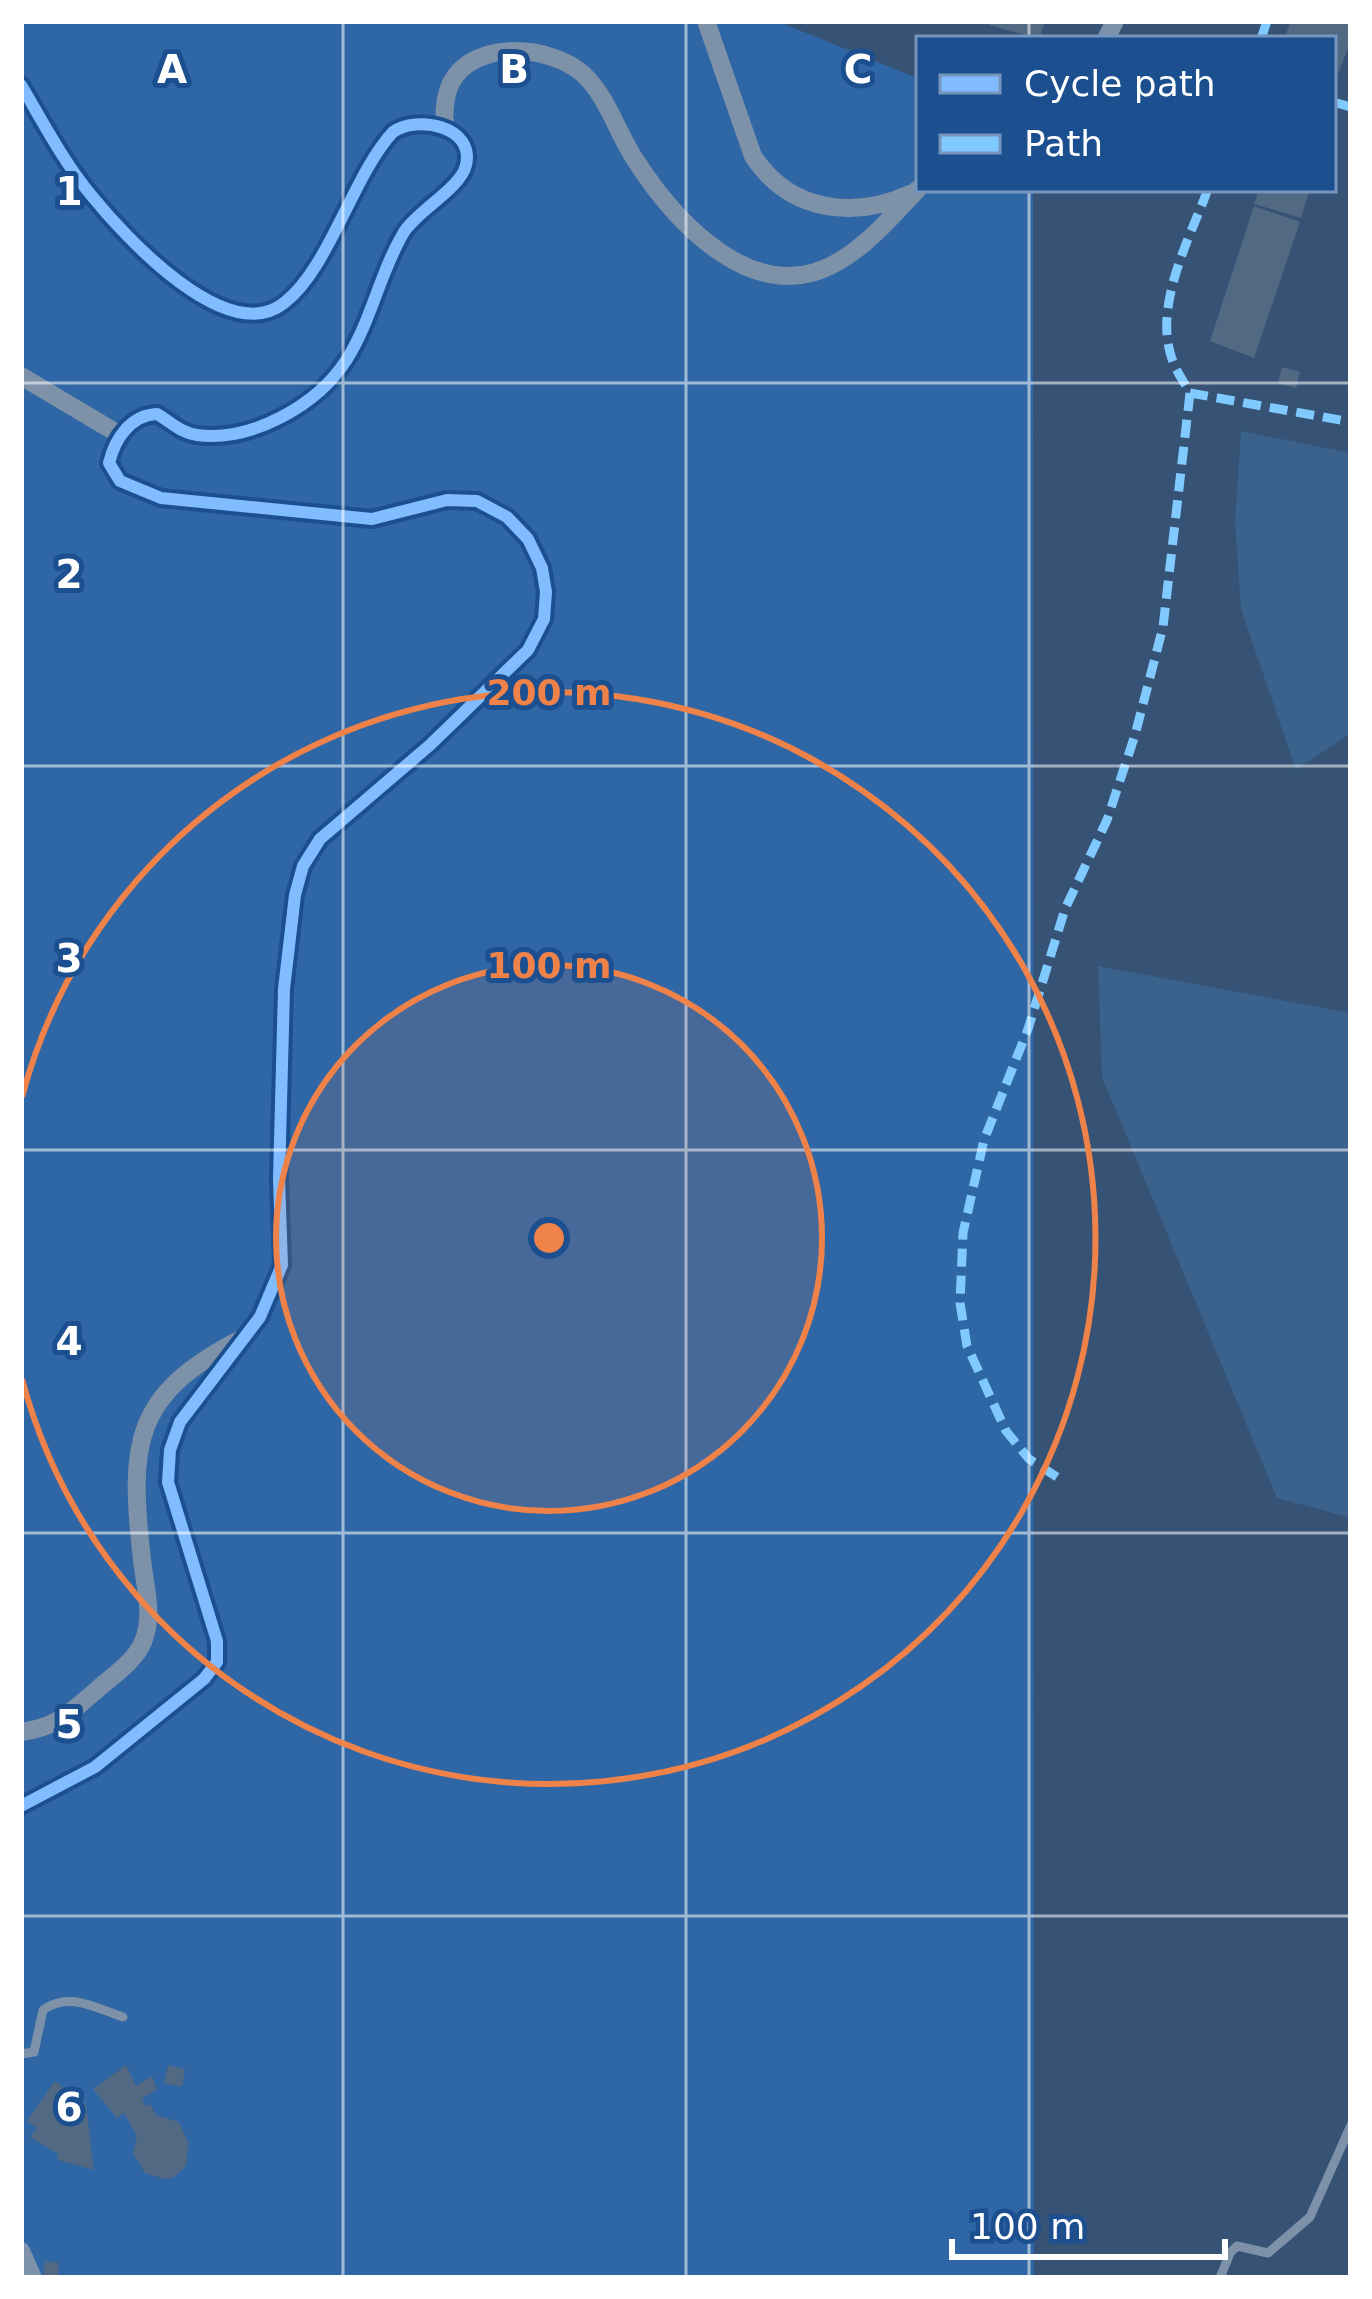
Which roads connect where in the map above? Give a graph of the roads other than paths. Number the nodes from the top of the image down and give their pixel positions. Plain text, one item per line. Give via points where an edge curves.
1 (706, 21) edge
2 (21, 85) edge
3 (445, 129) junction
4 (916, 190) edge
5 (916, 192) edge
6 (21, 376) edge
7 (120, 435) junction
8 (242, 1340) junction
9 (21, 1732) edge
10 (21, 1806) edge
11 (123, 2017) dead end
12 (21, 2054) edge
13 (1351, 2125) edge
14 (21, 2252) edge
15 (33, 2278) edge
16 (1220, 2278) edge

1 - 4 street via 752,156 776,184 806,203 844,209
2 - 3 street via 66,160 120,226 204,298 246,316 275,309 304,282 388,136 418,122
3 - 5 street via 452,81 471,62 509,52 565,62 589,81 635,160 690,229 752,271 808,274 835,264
3 - 7 street via 465,147 463,174 406,230 337,373 254,429 197,435 151,413
6 - 7 street
7 - 8 street via 112,474 161,498 372,519 447,500 477,501 522,531 545,580 544,619 528,650 320,838 303,866 284,989 281,1265
8 - 9 street via 187,1370 146,1424 137,1486 149,1608 141,1646 59,1722
8 - 10 street via 181,1422 168,1466 218,1662 95,1768
11 - 12 lane via 57,2001 43,2010 34,2052
13 - 16 lane via 1310,2217 1268,2252 1237,2246
14 - 15 street

